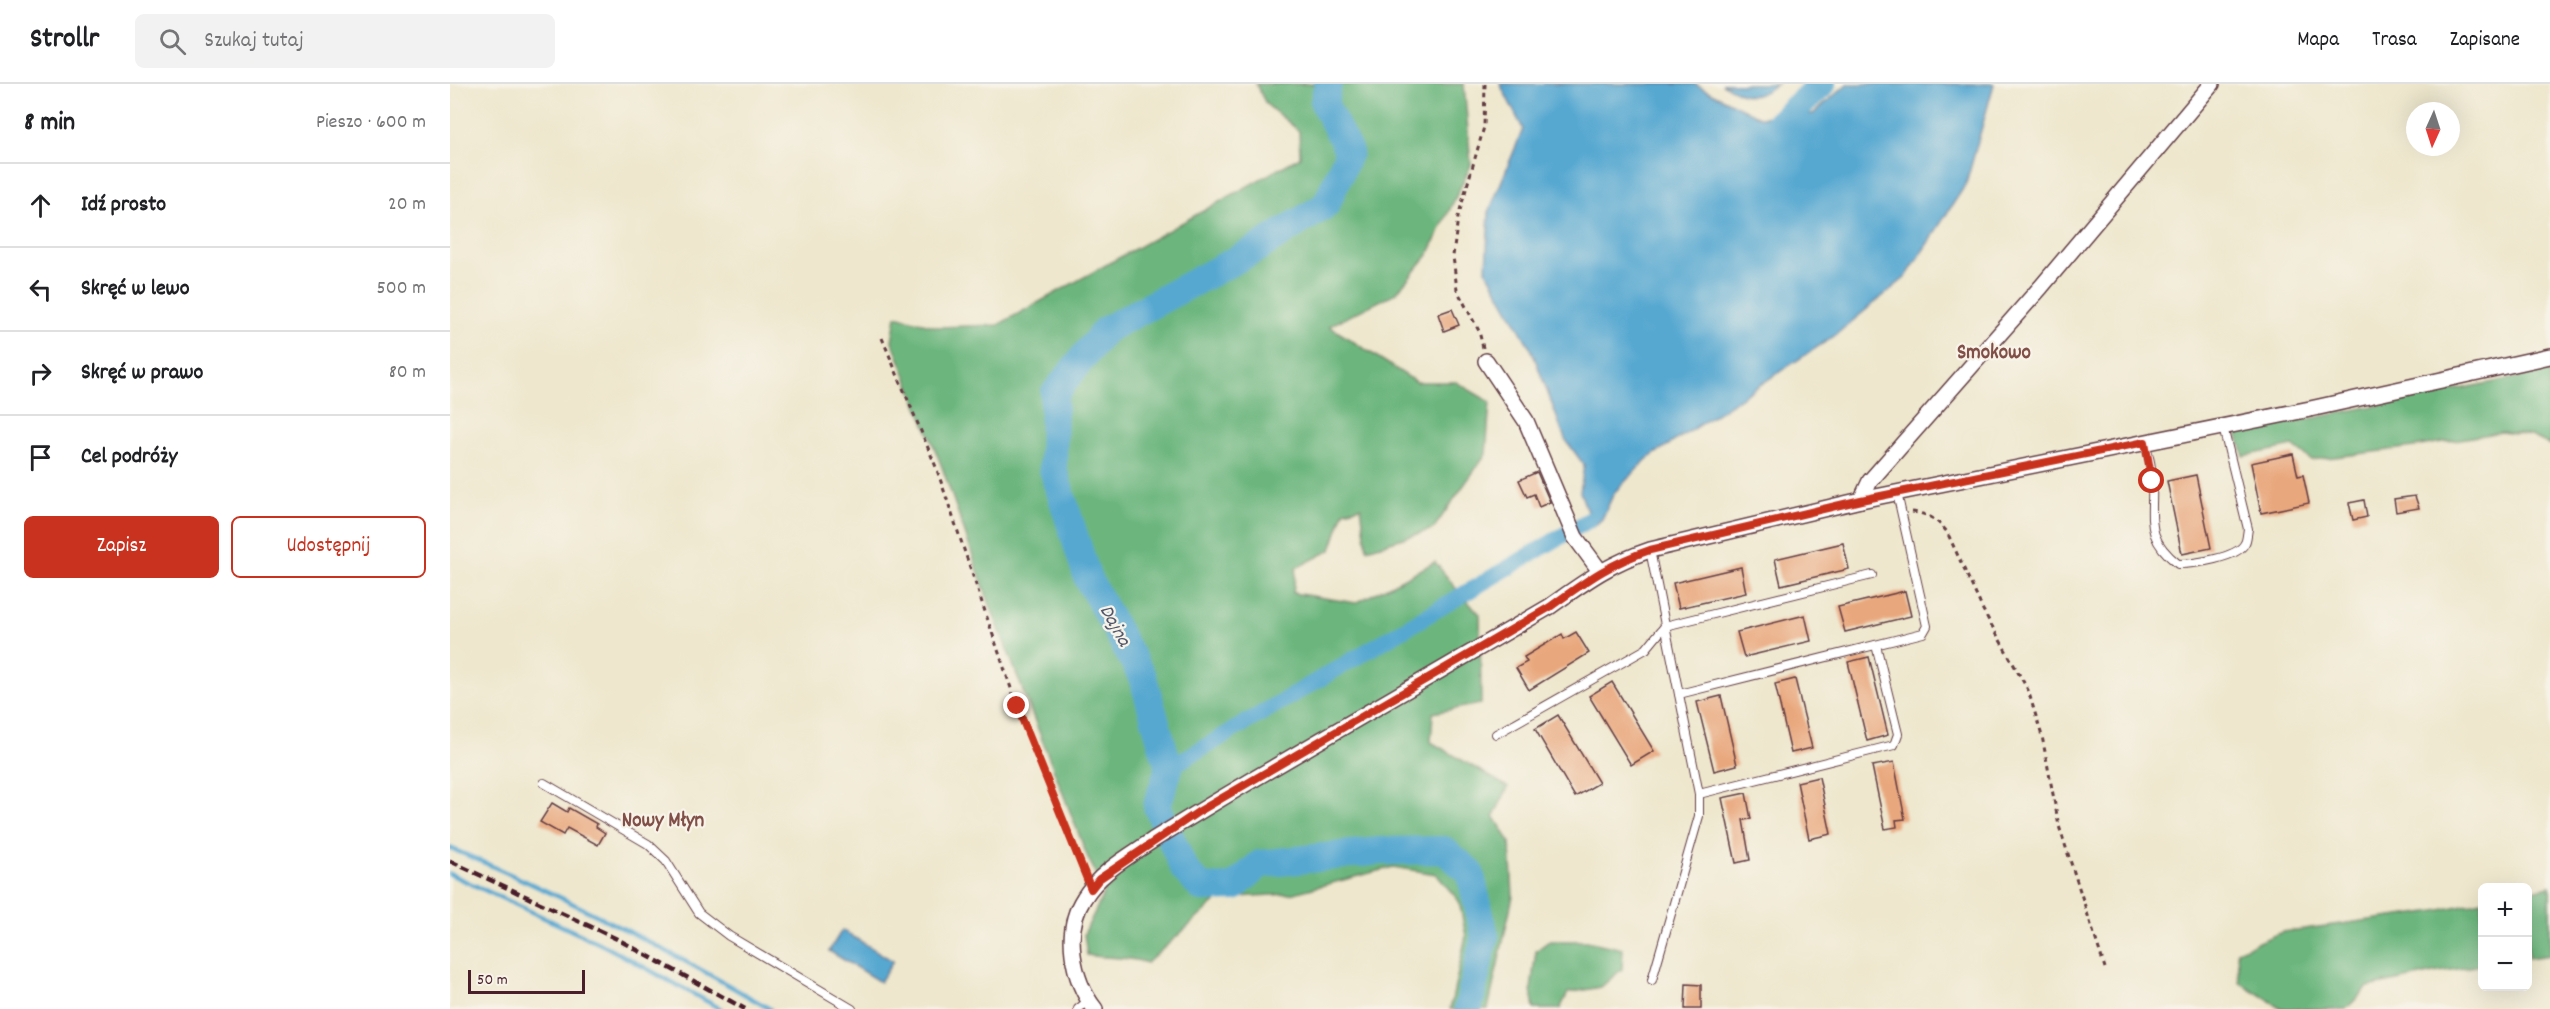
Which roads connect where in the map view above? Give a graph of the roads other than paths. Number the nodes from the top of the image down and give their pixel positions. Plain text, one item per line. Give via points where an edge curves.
1 (2212, 84) edge
2 (2550, 356) edge
3 (1486, 362) road end
4 (2223, 427) junction
5 (2145, 442) junction
6 (1897, 493) junction
7 (1861, 500) junction
8 (1650, 550) junction
9 (1600, 571) junction
10 (1872, 575) dead end
11 (1665, 626) junction
12 (1876, 645) junction
13 (1679, 694) junction
14 (1496, 734) dead end
15 (544, 783) dead end
16 (1699, 794) junction
17 (1652, 980) dead end
18 (1087, 1006) edge
19 (852, 1009) edge

1 - 7 street via 1870,481
2 - 4 street
3 - 9 street via 1526,421 1575,537
4 - 5 street
4 - 5 lane via 2248,529 2245,543 2237,552 2191,564 2178,564 2168,556 2152,532 2152,481
5 - 6 street
6 - 7 street
6 - 12 lane via 1927,626 1923,633
7 - 8 street
8 - 9 street
8 - 11 lane
9 - 18 street via 1550,607 1198,812 1099,879 1076,914 1073,928 1072,951
10 - 11 lane
11 - 13 lane
11 - 14 lane via 1646,649
12 - 13 lane
12 - 16 lane via 1898,734 1894,745
13 - 16 lane
15 - 19 lane via 648,844 666,861 699,913 729,936
16 - 17 lane via 1699,816

